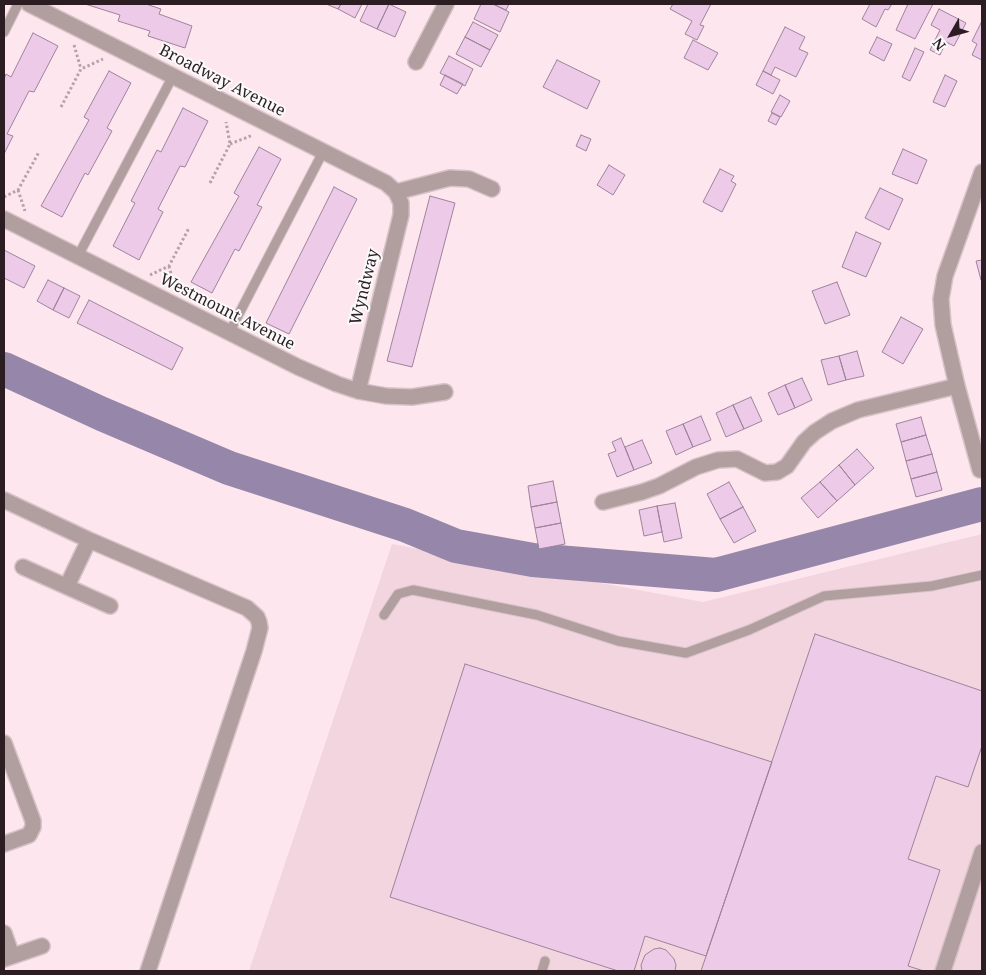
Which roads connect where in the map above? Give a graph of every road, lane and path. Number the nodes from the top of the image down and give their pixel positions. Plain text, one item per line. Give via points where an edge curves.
1 (18, 4) edge
2 (29, 4) edge
3 (446, 4) edge
4 (4, 32) edge
5 (122, 51) junction
6 (416, 62) dead end
7 (173, 76) junction
8 (222, 101) junction
9 (61, 107) dead end
10 (39, 152) dead end
11 (323, 152) junction
12 (982, 172) edge
13 (210, 183) dead end
14 (492, 189) dead end
15 (396, 192) junction
16 (4, 196) edge
17 (4, 219) edge
18 (189, 228) dead end
19 (78, 256) junction
20 (169, 266) dead end
21 (229, 333) junction
22 (956, 386) junction
23 (358, 391) junction
24 (445, 392) dead end
25 (980, 470) dead end
26 (4, 500) edge
27 (603, 502) dead end
28 (89, 540) junction
29 (23, 567) dead end
30 (982, 574) edge
31 (67, 586) junction
32 (110, 606) dead end
33 (384, 616) dead end
34 (4, 742) edge
35 (4, 844) edge
36 (982, 852) edge
37 (4, 933) edge
38 (42, 946) dead end
39 (8, 958) edge
40 (545, 961) dead end
41 (148, 971) edge
42 (542, 971) edge
43 (943, 971) edge

1 - 4 lane
2 - 5 street, Broadway Avenue
3 - 6 street
5 - 7 street, Broadway Avenue
5 - 9 path via 81,69
7 - 8 street, Broadway Avenue
7 - 19 lane
8 - 11 street, Broadway Avenue
8 - 13 path via 230,144
10 - 16 path via 18,190
11 - 15 street, Broadway Avenue via 386,183
11 - 21 lane
12 - 22 street via 941,299 943,326
14 - 15 street via 469,179 450,178
15 - 23 street, Wyndway via 401,203 401,215
17 - 19 street, Westmount Avenue
18 - 20 path
19 - 21 street, Westmount Avenue
21 - 23 street, Westmount Avenue via 298,367
22 - 25 street
22 - 27 street via 858,410 832,421 804,442 787,466 777,472 765,473 737,459 718,460 659,486
23 - 24 street, Westmount Avenue via 412,397
26 - 28 street
28 - 31 street
28 - 41 street via 247,608 260,622 254,651
29 - 31 street
30 - 33 lane via 932,586 824,596 749,630 686,653 618,641 537,615 413,590 398,594
31 - 32 street
34 - 35 street via 34,821 29,835
36 - 43 street
37 - 39 street
38 - 39 street
40 - 42 lane

